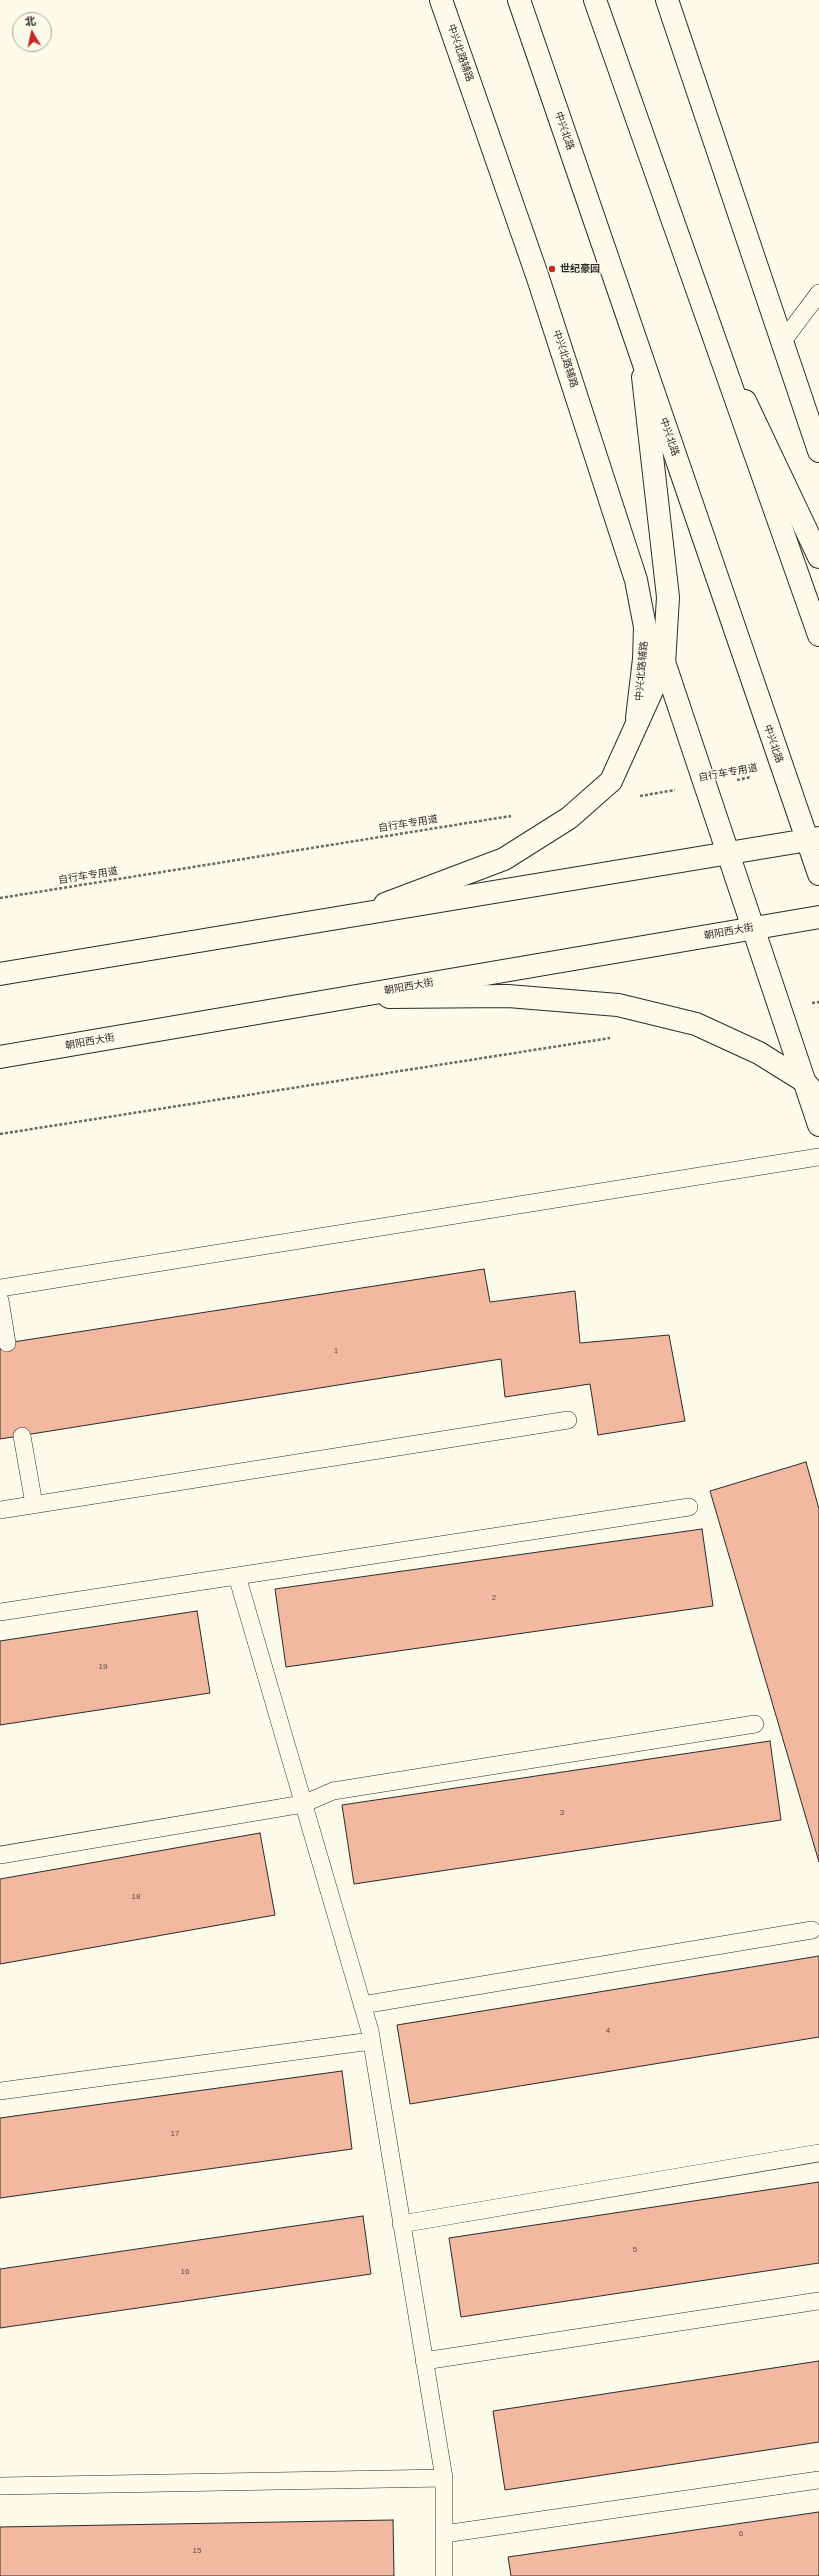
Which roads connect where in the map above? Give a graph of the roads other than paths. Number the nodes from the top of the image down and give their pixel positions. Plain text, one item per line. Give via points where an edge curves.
1 (441, 0) edge
2 (520, 0) edge
3 (595, 0) edge
4 (667, 0) edge
5 (819, 293) edge
6 (713, 334) junction
7 (783, 341) junction
8 (640, 352) junction
9 (819, 451) edge
10 (819, 557) edge
11 (636, 580) junction
12 (819, 635) edge
13 (664, 664) junction
14 (636, 727) junction
15 (813, 840) edge
16 (728, 854) junction
17 (819, 874) edge
18 (350, 916) junction
19 (819, 917) edge
20 (752, 928) junction
21 (0, 974) edge
22 (352, 997) junction
23 (0, 1057) edge
24 (804, 1081) junction
25 (819, 1099) edge
26 (819, 1125) edge
27 (819, 1157) edge
28 (0, 1288) edge
29 (0, 1300) edge
30 (7, 1343) dead end
31 (568, 1420) dead end
32 (22, 1436) dead end
33 (34, 1504) junction
34 (689, 1507) dead end
35 (0, 1510) edge
36 (237, 1576) junction
37 (0, 1612) edge
38 (755, 1724) dead end
39 (303, 1804) junction
40 (0, 1855) edge
41 (812, 1930) dead end
42 (362, 2005) junction
43 (371, 2041) junction
44 (0, 2091) edge
45 (819, 2153) edge
46 (401, 2224) junction
47 (819, 2301) edge
48 (424, 2361) junction
49 (444, 2478) junction
50 (819, 2480) edge
51 (0, 2486) edge
52 (444, 2534) junction
53 (444, 2576) edge

1 - 11 main road, 中兴北路辅路 via 540,283
2 - 8 main road, 中兴北路
3 - 6 main road
4 - 7 main road
5 - 7 lane
6 - 10 main road
6 - 12 main road
7 - 9 main road
8 - 13 main road via 668,596
8 - 15 main road, 中兴北路 via 783,771
11 - 13 main road
11 - 14 main road, 中兴北路辅路 via 645,627
13 - 14 main road
13 - 16 main road
14 - 18 main road via 610,781 569,818 504,860
15 - 16 main road
15 - 17 main road, 中兴北路
16 - 18 main road
16 - 20 main road
18 - 21 main road
19 - 20 main road, 朝阳西大街
20 - 22 main road, 朝阳西大街
20 - 24 main road
22 - 23 main road, 朝阳西大街
22 - 24 main road via 508,996 618,1005 696,1024 759,1053
24 - 25 main road
24 - 26 main road
27 - 28 lane
29 - 30 lane
31 - 33 lane
32 - 33 lane
33 - 35 lane
34 - 36 lane
36 - 37 lane
36 - 39 lane
38 - 39 lane via 333,1791
39 - 40 lane
39 - 42 lane
41 - 42 lane
42 - 43 lane
43 - 44 lane
43 - 46 lane
45 - 46 lane
46 - 48 lane
47 - 48 lane
48 - 49 lane
49 - 51 lane
49 - 52 lane
50 - 52 lane
52 - 53 lane

